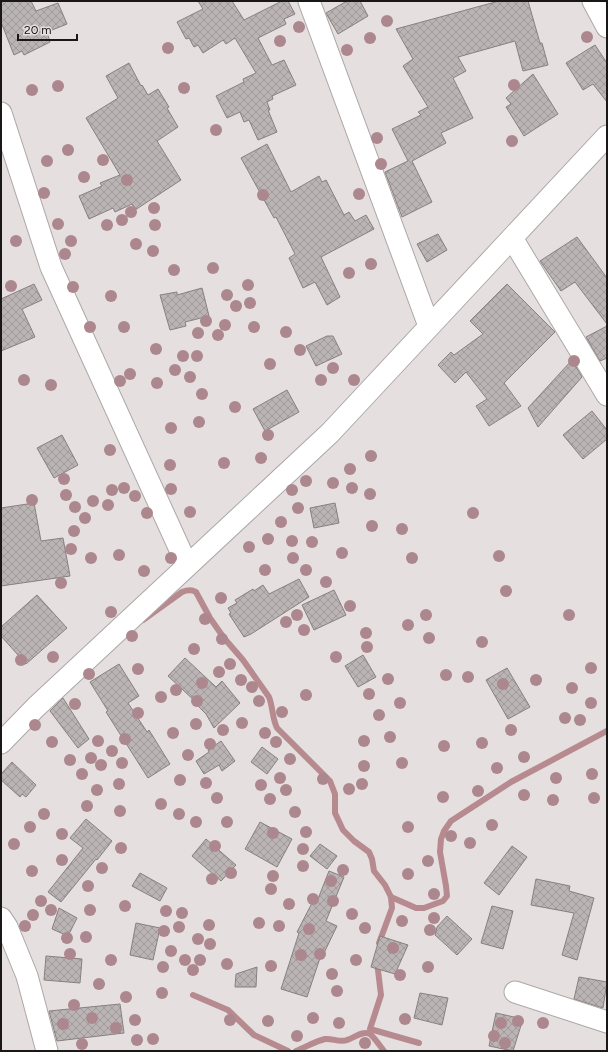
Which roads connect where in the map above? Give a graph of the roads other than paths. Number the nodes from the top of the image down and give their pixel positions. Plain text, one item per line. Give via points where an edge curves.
1 (309, 1) edge
2 (593, 1) edge
3 (607, 27) edge
4 (1, 113) edge
5 (607, 136) edge
6 (512, 238) junction
7 (429, 326) junction
8 (607, 395) edge
9 (187, 565) junction
10 (1, 743) edge
11 (1, 918) edge
12 (515, 992) dead end
13 (607, 1022) edge
14 (47, 1051) edge

1 - 7 street
2 - 3 street
4 - 9 street via 51,267
5 - 6 street
6 - 7 street
6 - 8 street
7 - 9 street via 330,433
9 - 10 street
11 - 14 street via 26,976
12 - 13 street

